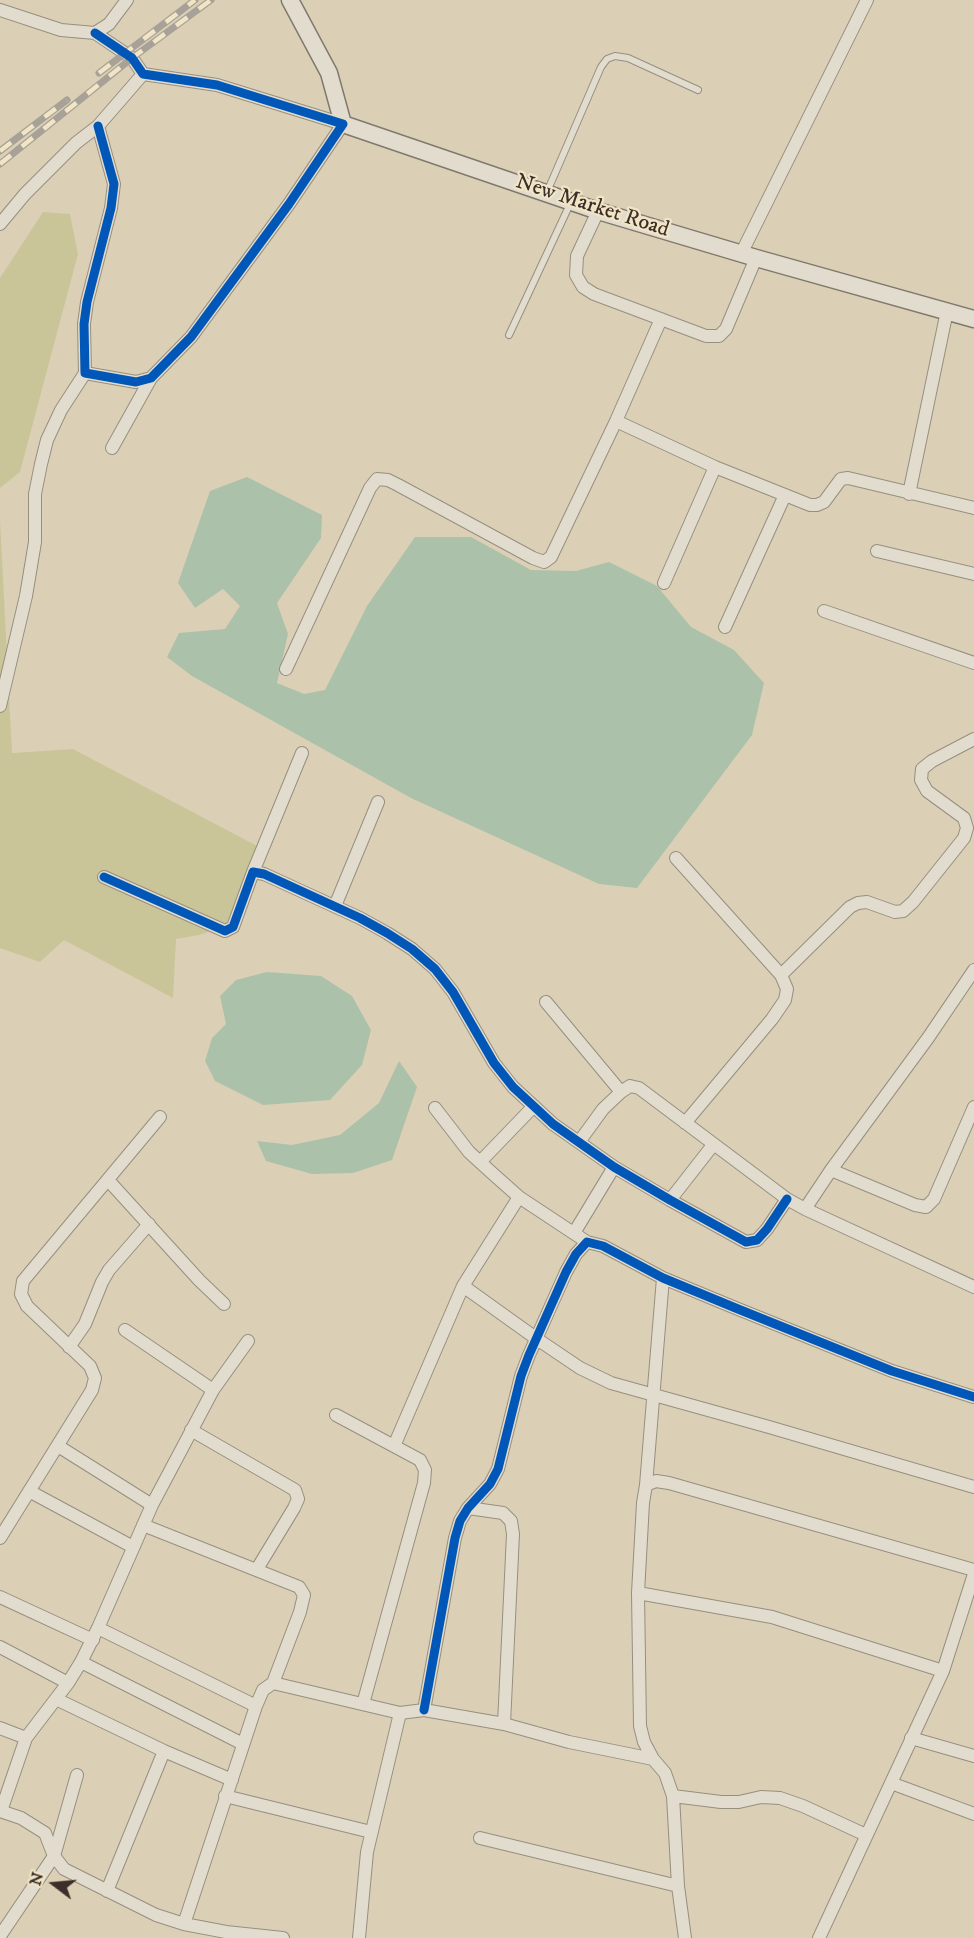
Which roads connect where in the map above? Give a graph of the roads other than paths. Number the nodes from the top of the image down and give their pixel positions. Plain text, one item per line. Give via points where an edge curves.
1 (127, 0) edge
2 (290, 0) edge
3 (867, 0) edge
4 (0, 10) edge
5 (95, 33) junction
6 (143, 74) junction
7 (698, 90) dead end
8 (343, 124) junction
9 (98, 126) junction
10 (547, 192) junction
11 (572, 201) junction
12 (598, 211) junction
13 (0, 224) edge
14 (748, 256) junction
15 (946, 311) junction
16 (661, 319) junction
17 (974, 319) edge
18 (509, 334) dead end
19 (85, 374) junction
20 (151, 378) junction
21 (616, 421) junction
22 (112, 448) dead end
23 (715, 467) junction
24 (909, 494) junction
25 (785, 495) junction
26 (974, 508) edge
27 (877, 551) dead end
28 (974, 574) edge
29 (664, 583) dead end
30 (824, 611) dead end
31 (725, 627) dead end
32 (974, 663) edge
33 (286, 669) dead end
34 (0, 706) edge
35 (974, 739) edge
36 (302, 753) dead end
37 (378, 802) dead end
38 (964, 838) junction
39 (974, 847) edge
40 (676, 858) dead end
41 (253, 872) junction
42 (104, 878) dead end
43 (335, 906) junction
44 (974, 970) edge
45 (781, 975) junction
46 (546, 1002) dead end
47 (621, 1092) junction
48 (534, 1106) junction
49 (974, 1107) edge
50 (435, 1108) dead end
51 (160, 1117) dead end
52 (685, 1123) junction
53 (579, 1142) junction
54 (713, 1145) junction
55 (480, 1162) junction
56 (614, 1167) junction
57 (831, 1170) junction
58 (108, 1180) junction
59 (519, 1197) junction
60 (787, 1199) junction
61 (670, 1200) junction
62 (805, 1209) junction
63 (149, 1224) junction
64 (574, 1233) junction
65 (587, 1242) junction
66 (663, 1278) junction
67 (463, 1286) junction
68 (974, 1287) edge
69 (224, 1304) dead end
70 (125, 1330) dead end
71 (537, 1339) junction
72 (248, 1341) dead end
73 (69, 1347) junction
74 (213, 1390) junction
75 (652, 1395) junction
76 (974, 1397) edge
77 (336, 1414) dead end
78 (191, 1430) junction
79 (58, 1446) junction
80 (394, 1446) junction
81 (646, 1485) junction
82 (974, 1487) edge
83 (29, 1491) junction
84 (152, 1505) junction
85 (468, 1508) junction
86 (143, 1525) junction
87 (0, 1538) edge
88 (133, 1547) junction
89 (257, 1569) junction
90 (974, 1572) edge
91 (972, 1592) edge
92 (638, 1593) junction
93 (0, 1597) edge
94 (98, 1628) junction
95 (93, 1640) junction
96 (0, 1647) edge
97 (81, 1662) junction
98 (943, 1671) junction
99 (68, 1683) junction
100 (273, 1683) junction
101 (56, 1699) junction
102 (363, 1704) junction
103 (256, 1706) junction
104 (424, 1710) junction
105 (400, 1713) junction
106 (504, 1724) junction
107 (0, 1728) edge
108 (26, 1738) junction
109 (912, 1738) junction
110 (243, 1744) junction
111 (164, 1750) junction
112 (974, 1756) edge
113 (653, 1760) junction
114 (77, 1775) dead end
115 (232, 1780) junction
116 (891, 1783) junction
117 (225, 1796) junction
118 (672, 1796) junction
119 (0, 1811) edge
120 (974, 1814) edge
121 (371, 1832) junction
122 (866, 1835) junction
123 (480, 1838) dead end
124 (54, 1856) junction
125 (678, 1886) junction
126 (107, 1891) junction
127 (184, 1924) junction
128 (0, 1936) edge
129 (283, 1938) edge
130 (359, 1938) edge
131 (685, 1938) edge
132 (819, 1938) edge

1 - 5 street via 109,24
2 - 8 street via 329,73
3 - 14 street
4 - 5 street via 61,30
5 - 6 street via 132,58
6 - 8 street via 217,85
6 - 9 street
7 - 10 lane via 627,58 608,59 601,67
8 - 10 street, New Market Road
8 - 20 street via 191,337
9 - 13 street via 39,179
9 - 19 street via 114,184 87,302
10 - 11 street, New Market Road
11 - 12 street, New Market Road
11 - 18 lane
12 - 14 street, New Market Road
12 - 16 street via 578,256 576,275 583,287
14 - 15 street, New Market Road
14 - 16 street via 730,321 720,336 706,336
15 - 17 street, New Market Road
15 - 24 street
16 - 21 street
19 - 20 street via 136,382
19 - 34 street via 47,440 35,494 35,542 26,596
20 - 22 street
21 - 23 street
21 - 33 street via 551,557 544,562 398,484 377,479
23 - 25 street
23 - 29 street
24 - 25 street via 848,478 841,479 824,502 817,505
24 - 26 street
25 - 31 street
27 - 28 street
30 - 32 street
35 - 38 street via 922,769 921,780 927,791 964,818
36 - 41 street
37 - 43 street
38 - 39 street
38 - 45 street via 903,911 894,912 867,902 850,907
40 - 45 street
41 - 42 street via 233,927 225,931
41 - 43 street
43 - 48 street via 387,933 435,969 453,992 494,1063
44 - 57 street
45 - 52 street via 788,989 779,1010
46 - 47 street
47 - 52 street via 630,1086 639,1088
47 - 53 street
48 - 53 street
48 - 55 street
49 - 57 street via 934,1200 926,1207
50 - 55 street
51 - 58 street
52 - 54 street
53 - 56 street
54 - 60 street
54 - 61 street
55 - 59 street
56 - 61 street
56 - 64 street
57 - 62 street
58 - 63 street
58 - 73 street via 23,1281 21,1294 27,1306
59 - 64 street
59 - 67 street
60 - 61 street via 757,1240 746,1242
60 - 62 street
62 - 68 street
63 - 69 street
63 - 73 street via 109,1270 85,1324
64 - 65 street
65 - 66 street via 603,1246
65 - 71 street via 566,1272
66 - 75 street
66 - 76 street via 892,1371
67 - 71 street
67 - 80 street
70 - 74 street
71 - 75 street via 597,1377
71 - 85 street via 521,1376 498,1469
72 - 74 street
73 - 79 street via 90,1366 95,1378 92,1390
74 - 78 street
75 - 81 street
75 - 82 street
77 - 80 street
78 - 84 street
78 - 89 street via 296,1490 294,1508
79 - 83 street
79 - 84 street
80 - 102 street via 420,1460 424,1483
81 - 90 street via 656,1481 669,1483
81 - 92 street
83 - 87 street
83 - 88 street
84 - 86 street
85 - 104 street via 455,1538
85 - 106 street via 503,1513 511,1521
86 - 88 street
86 - 89 street
88 - 94 street
89 - 100 street via 299,1587 304,1595
90 - 91 street
91 - 98 street
92 - 98 street via 772,1617
92 - 113 street via 640,1726
93 - 95 street
94 - 95 street
94 - 103 street
95 - 97 street
96 - 99 street
97 - 99 street
97 - 110 street
98 - 109 street
99 - 101 street
100 - 102 street
100 - 103 street via 263,1690
101 - 108 street
101 - 111 street
102 - 105 street
103 - 110 street
104 - 105 street
104 - 106 street
105 - 121 street
106 - 113 street
107 - 108 street
108 - 119 street
109 - 112 street
109 - 116 street
110 - 115 street
111 - 115 street
111 - 126 street
113 - 118 street via 666,1773
114 - 124 street
115 - 117 street
116 - 120 street
116 - 122 street
117 - 121 street
117 - 127 street
118 - 122 street via 721,1802 780,1798
118 - 125 street
119 - 124 street via 45,1833
121 - 130 street
122 - 132 street
123 - 125 street
124 - 126 street via 64,1869
124 - 128 street
125 - 131 street
126 - 127 street
127 - 129 street

